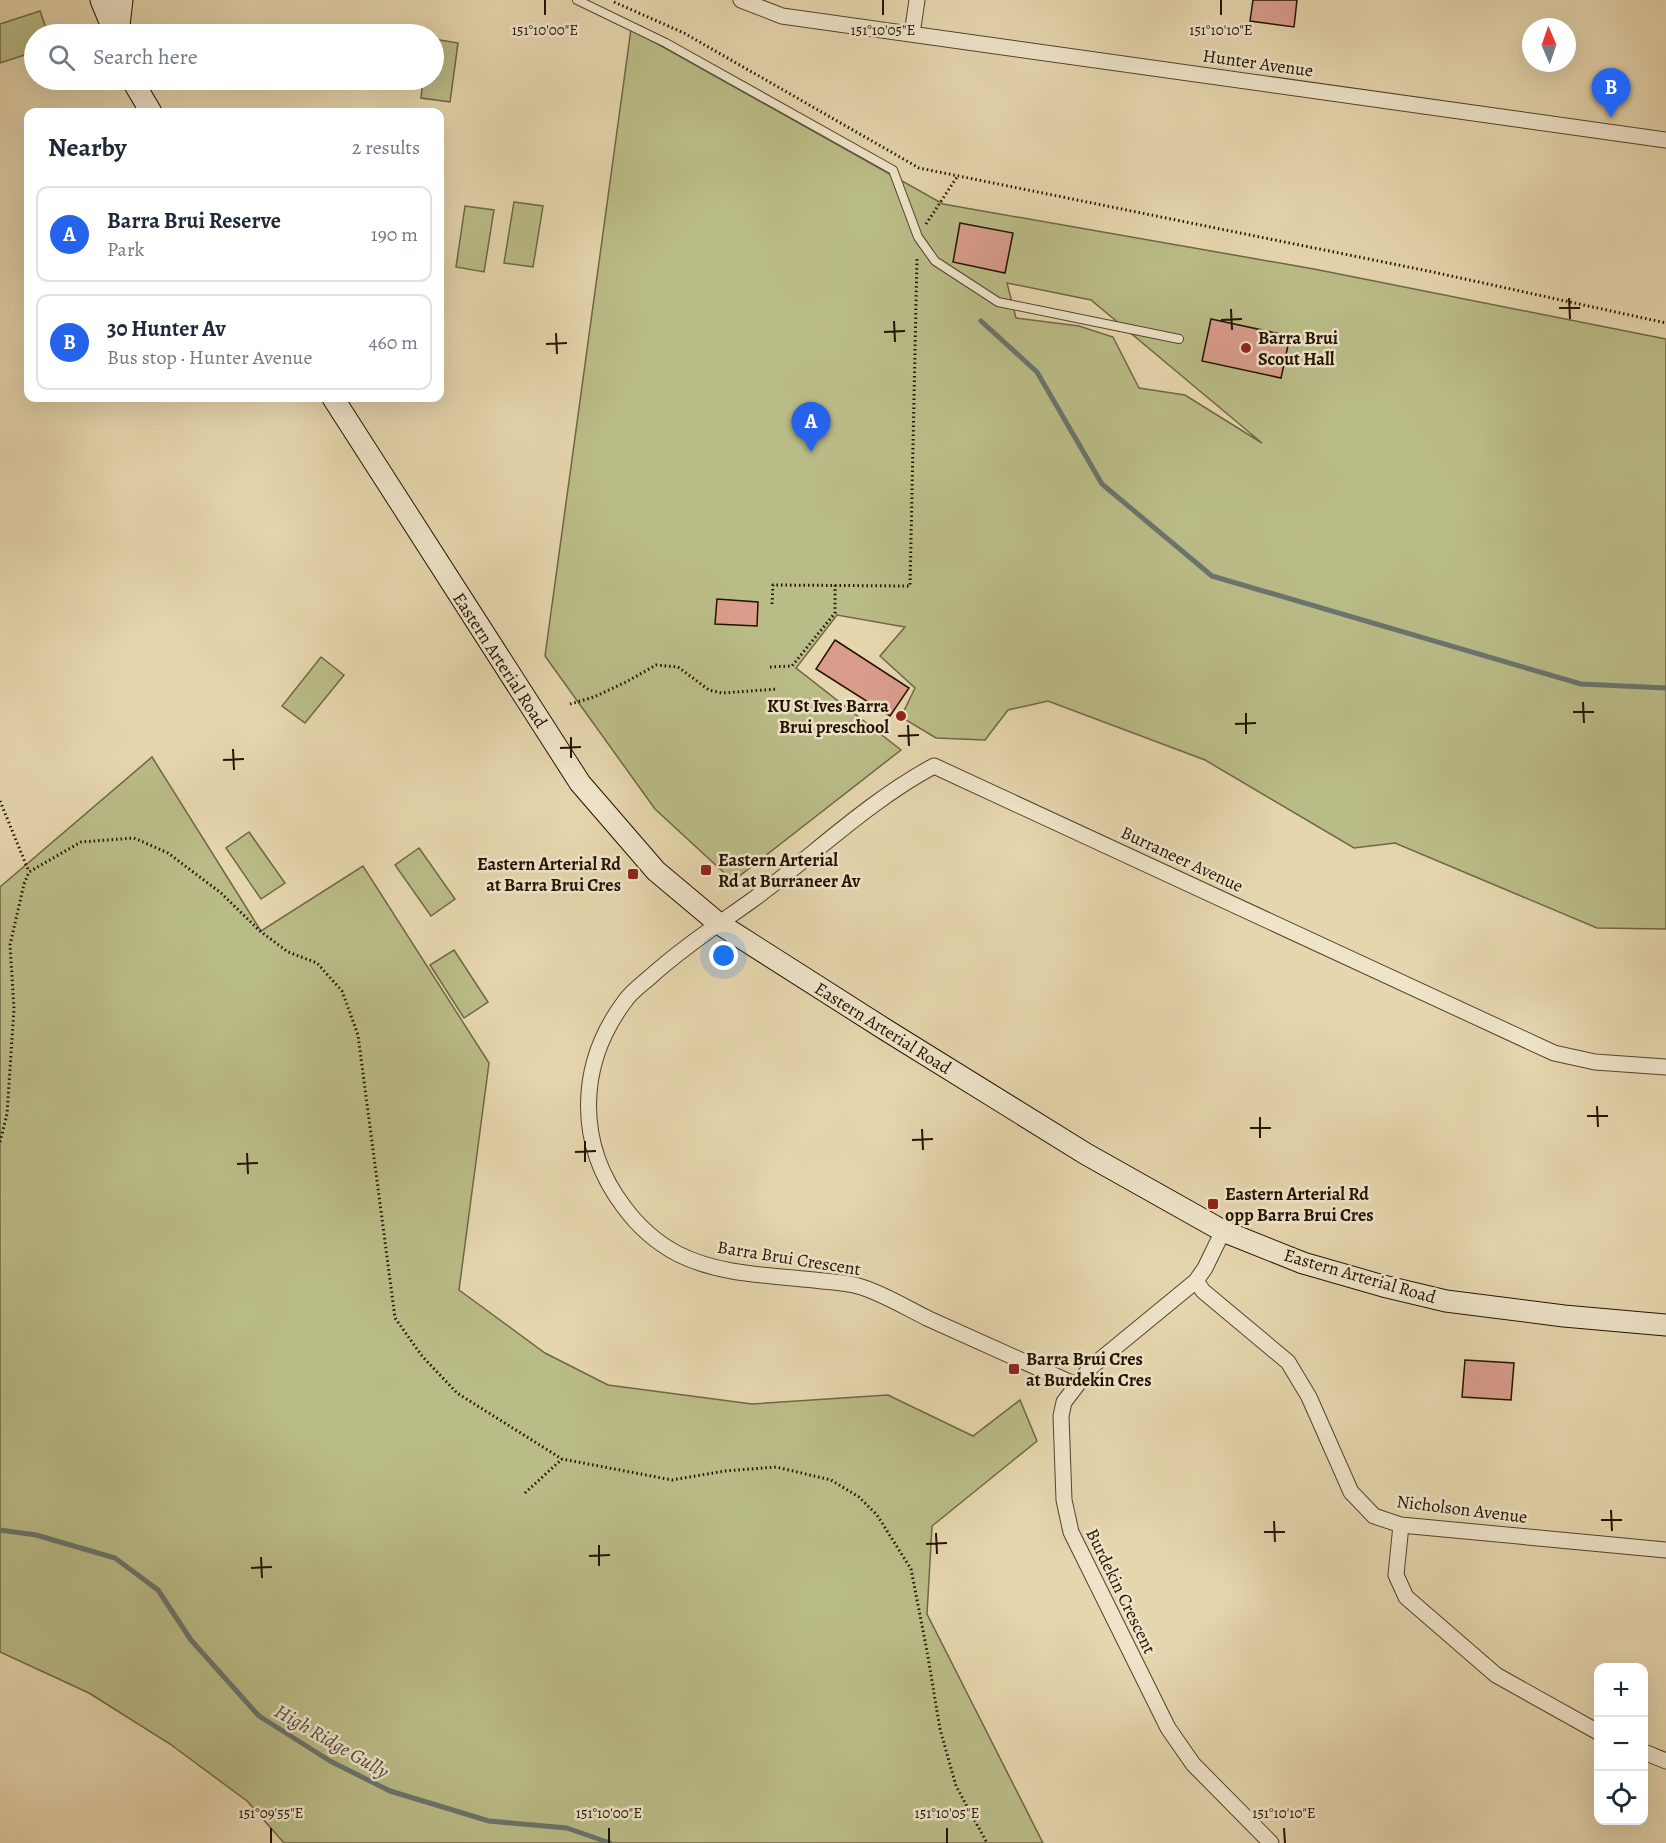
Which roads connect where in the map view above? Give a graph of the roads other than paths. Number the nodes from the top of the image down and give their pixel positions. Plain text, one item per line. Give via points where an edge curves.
1 (101, 0) edge
2 (122, 0) edge
3 (577, 0) edge
4 (741, 0) edge
5 (917, 0) edge
6 (112, 24) edge
7 (118, 24) edge
8 (912, 34) junction
9 (138, 90) edge
10 (149, 108) edge
11 (1666, 140) edge
12 (1179, 339) dead end
13 (336, 402) edge
14 (718, 923) junction
15 (1666, 1067) edge
16 (1223, 1231) junction
17 (1196, 1281) junction
18 (1666, 1325) edge
19 (1076, 1385) junction
20 (1401, 1525) junction
21 (1666, 1550) edge
22 (1594, 1729) edge
23 (1648, 1754) edge
24 (1666, 1761) edge
25 (1271, 1843) edge

1 - 6 main road
2 - 7 main road
3 - 12 lane via 666,43 893,170 918,237 934,261 998,302
4 - 8 street, Hunter Avenue via 782,16
5 - 8 street
8 - 11 street, Hunter Avenue
9 - 10 main road
13 - 14 main road, Eastern Arterial Road via 580,783 656,871
14 - 15 street, Burraneer Avenue via 903,783 934,766 1554,1053 1595,1062
14 - 16 main road, Eastern Arterial Road via 1086,1154
14 - 19 street, Barra Brui Crescent via 626,999 608,1026 597,1053 588,1106 590,1131 602,1173 615,1196 652,1238 702,1264 727,1271 857,1286
16 - 17 street, Burdekin Crescent
16 - 18 main road, Eastern Arterial Road via 1303,1263 1446,1301
17 - 19 street, Burdekin Crescent via 1090,1368
17 - 20 street, Nicholson Avenue via 1288,1362 1310,1397 1350,1492 1374,1516
19 - 25 street, Burdekin Crescent via 1064,1402 1062,1416 1064,1500 1071,1532 1168,1728 1193,1764
20 - 21 street, Nicholson Avenue
20 - 22 street via 1396,1575 1406,1597 1496,1675
23 - 24 street

